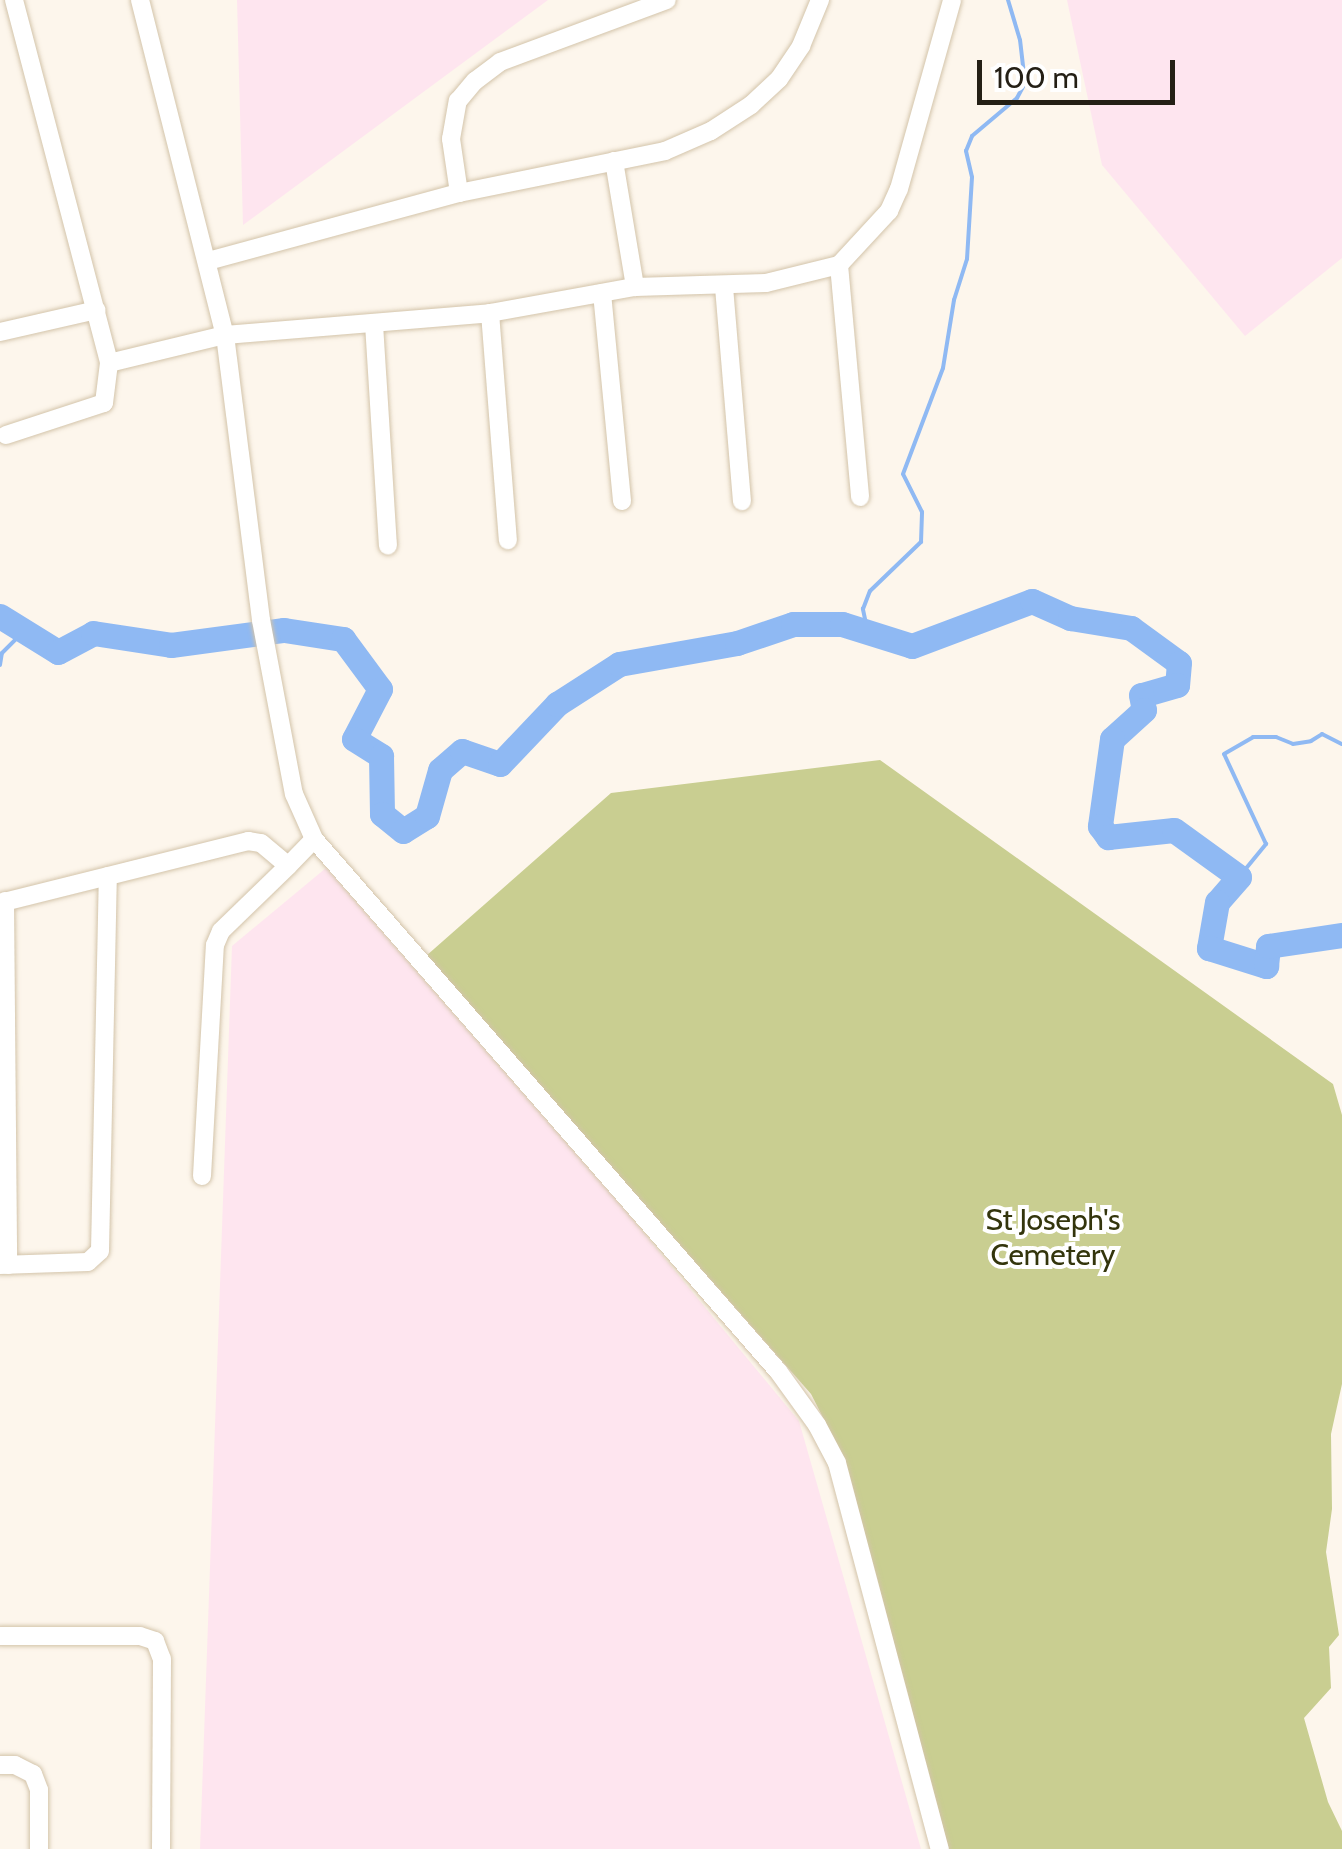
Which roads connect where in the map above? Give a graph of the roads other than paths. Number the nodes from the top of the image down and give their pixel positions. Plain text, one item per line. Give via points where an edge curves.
1 (14, 0) edge
2 (140, 0) edge
3 (668, 0) edge
4 (820, 0) edge
5 (952, 0) edge
6 (614, 161) junction
7 (459, 193) junction
8 (208, 260) junction
9 (839, 265) junction
10 (635, 286) junction
11 (724, 287) junction
12 (602, 293) junction
13 (97, 310) junction
14 (490, 314) junction
15 (374, 324) junction
16 (0, 332) edge
17 (224, 335) junction
18 (109, 363) junction
19 (6, 435) dead end
20 (860, 497) dead end
21 (742, 500) dead end
22 (622, 501) dead end
23 (508, 540) dead end
24 (388, 546) dead end
25 (314, 839) junction
26 (288, 866) junction
27 (108, 876) junction
28 (2, 902) edge
29 (202, 1176) dead end
30 (4, 1265) edge
31 (0, 1636) edge
32 (0, 1765) edge
33 (38, 1849) edge
34 (161, 1849) edge
35 (940, 1849) edge

1 - 13 street
2 - 8 street
3 - 7 street via 500,62 475,81 458,101 451,139
4 - 6 street via 801,46 751,105 665,151
5 - 9 street via 890,211
6 - 7 street
6 - 10 street
7 - 8 street
8 - 17 street
9 - 11 street via 798,278
9 - 20 street
10 - 11 street
10 - 12 street
11 - 21 street
12 - 14 street
12 - 22 street
13 - 16 street
13 - 18 street
14 - 15 street
14 - 23 street
15 - 17 street
15 - 24 street
17 - 18 street
17 - 25 street via 261,620 294,794
18 - 19 street via 104,403
25 - 26 street
25 - 35 street via 818,1425 837,1463
26 - 27 street via 261,842 248,841
26 - 29 street via 221,931 215,945
27 - 28 street
27 - 30 street via 100,1251 88,1262
28 - 30 street
31 - 34 street via 140,1636 155,1642 162,1658
32 - 33 street via 32,1774 39,1790

